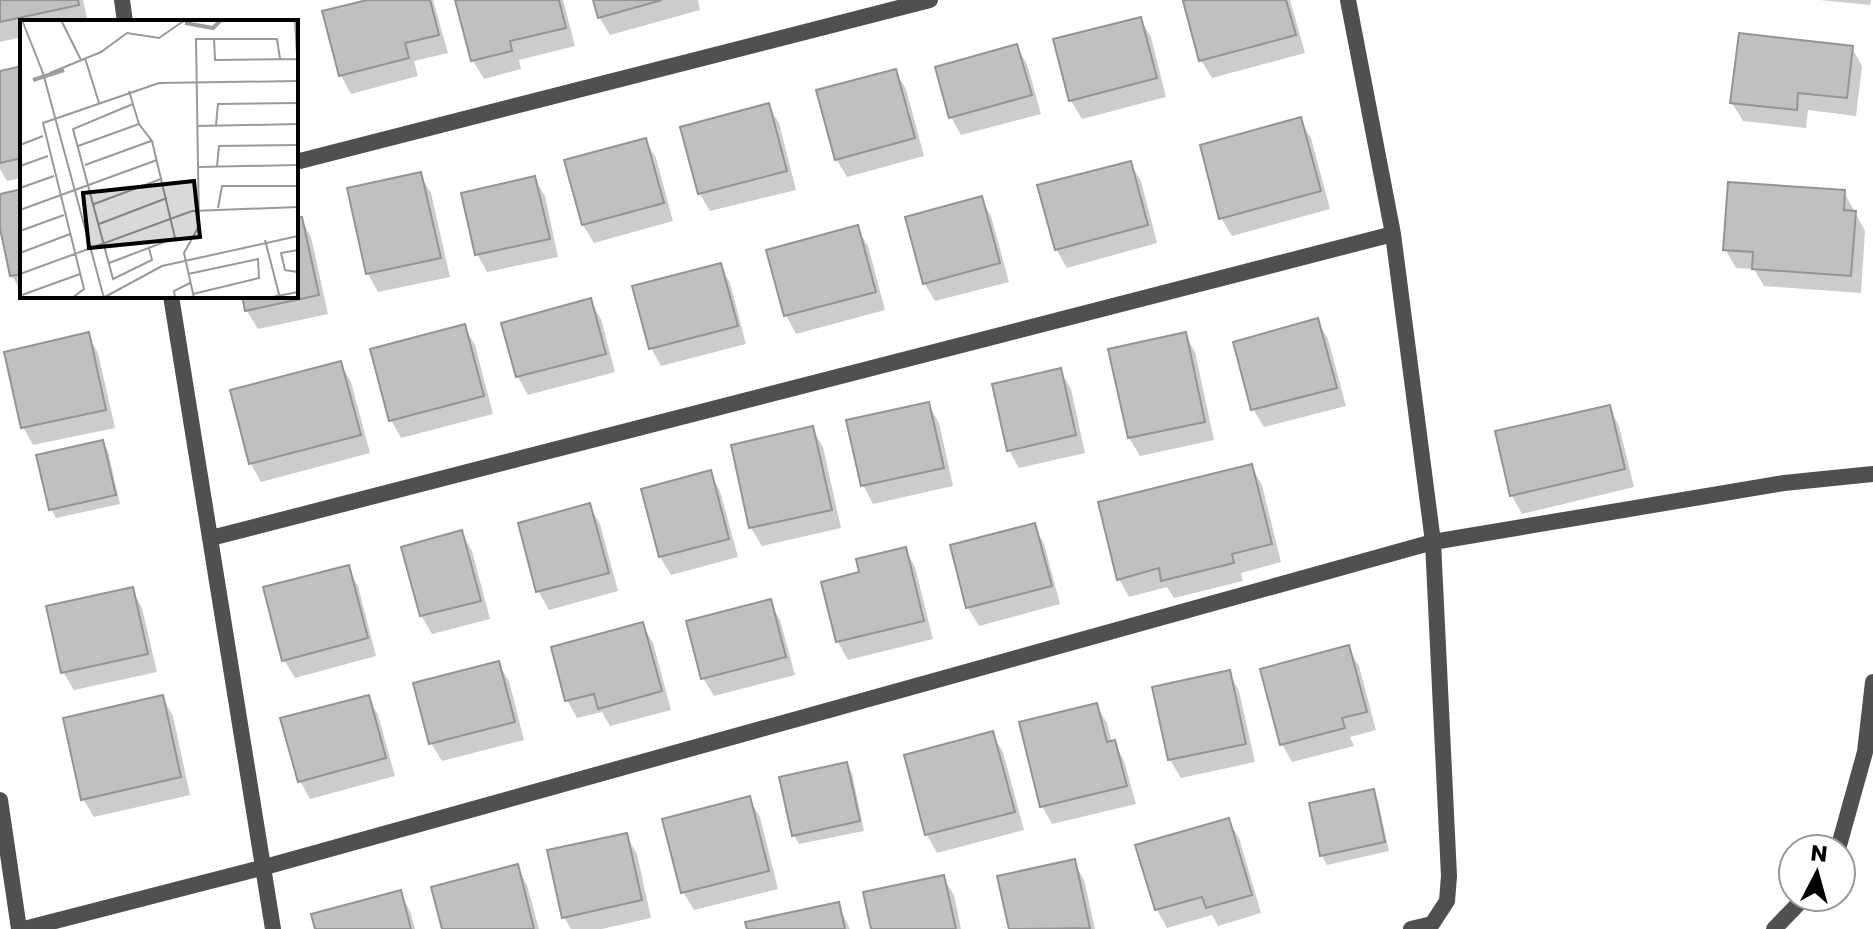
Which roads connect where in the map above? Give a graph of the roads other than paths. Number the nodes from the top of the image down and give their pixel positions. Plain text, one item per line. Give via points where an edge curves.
1 (122, 0) edge
2 (930, 0) edge
3 (1348, 0) edge
4 (125, 20) edge
5 (298, 161) edge
6 (1393, 234) junction
7 (171, 298) edge
8 (1873, 474) edge
9 (211, 538) junction
10 (1433, 542) junction
11 (1873, 682) edge
12 (0, 800) edge
13 (1842, 833) edge
14 (265, 867) junction
15 (1790, 913) edge
16 (22, 929) edge
17 (273, 929) edge
18 (1411, 929) edge
19 (1774, 929) edge

1 - 4 street
2 - 5 street
3 - 6 street
6 - 9 street
6 - 10 street
7 - 9 street
8 - 10 street via 1784,483
9 - 14 street
10 - 14 street
10 - 18 street via 1449,876 1447,901 1432,924
11 - 13 street via 1865,752
12 - 16 street
14 - 16 street
14 - 17 street
15 - 19 street

